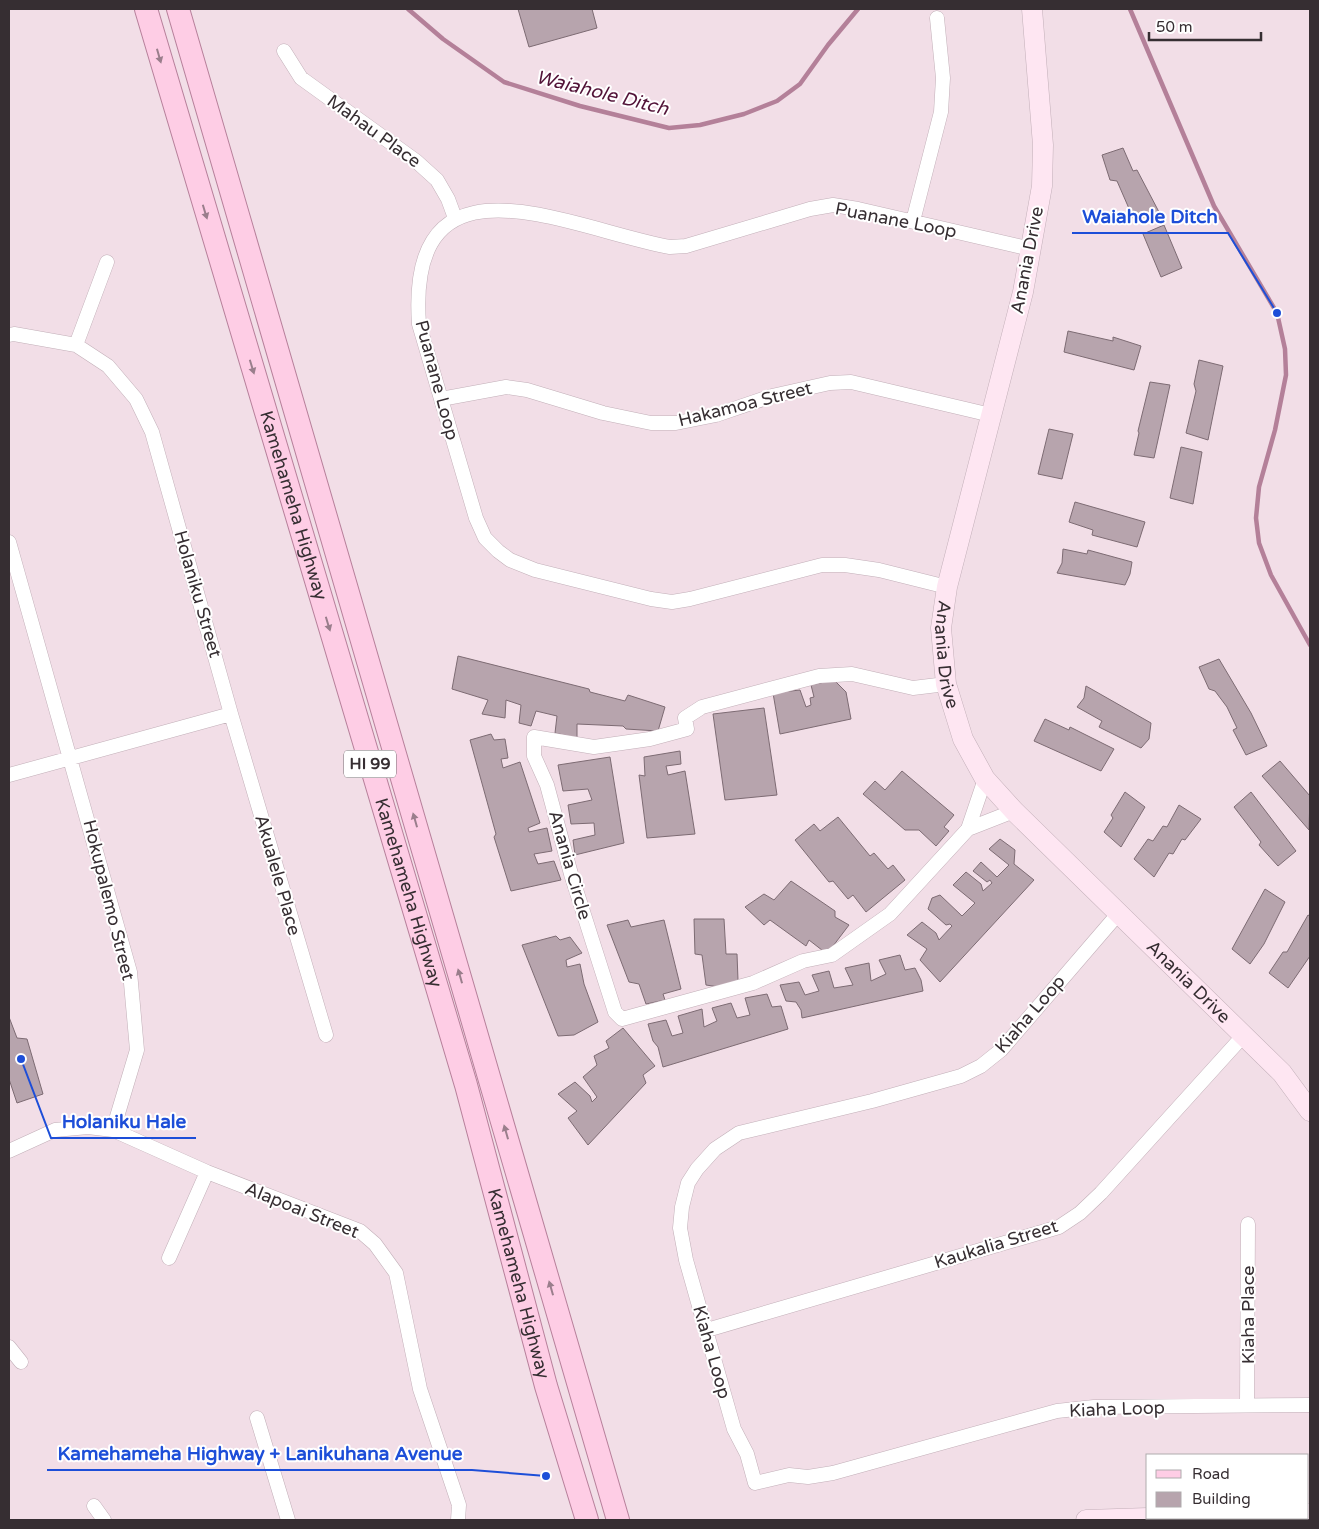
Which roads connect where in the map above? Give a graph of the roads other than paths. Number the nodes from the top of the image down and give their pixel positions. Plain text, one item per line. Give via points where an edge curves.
1 (178, 9) edge
2 (1032, 9) edge
3 (146, 10) edge
4 (937, 18) dead end
5 (284, 51) dead end
6 (455, 218) junction
7 (913, 221) junction
8 (1032, 249) junction
9 (107, 262) dead end
10 (9, 335) edge
11 (76, 345) junction
12 (441, 399) junction
13 (990, 415) junction
14 (9, 542) edge
15 (947, 587) junction
16 (946, 684) junction
17 (231, 714) junction
18 (72, 758) junction
19 (9, 775) edge
20 (986, 778) junction
21 (1014, 811) junction
22 (968, 829) junction
23 (1118, 914) junction
24 (326, 1035) dead end
25 (1244, 1035) junction
26 (1310, 1111) edge
27 (113, 1130) junction
28 (9, 1151) edge
29 (207, 1172) junction
30 (1248, 1224) dead end
31 (169, 1258) dead end
32 (559, 1315) junction
33 (707, 1330) junction
34 (9, 1347) edge
35 (21, 1362) dead end
36 (546, 1386) junction
37 (1310, 1405) edge
38 (1247, 1406) junction
39 (257, 1418) dead end
40 (94, 1506) dead end
41 (1146, 1518) edge
42 (104, 1520) edge
43 (288, 1520) edge
44 (458, 1520) edge
45 (575, 1520) edge
46 (587, 1520) edge
47 (618, 1520) edge
48 (632, 1520) edge
49 (1086, 1520) edge

32 -> 1 main road, Kamehameha Highway / HI 99
2 - 8 street, Anania Drive via 1043,145 1042,186
3 -> 36 main road, Kamehameha Highway / HI 99 via 463,1076
4 - 7 street via 943,78 941,112
5 - 6 street, Mahau Place via 301,78 416,161 437,180
6 - 7 street, Puanane Loop via 473,211 509,209 670,247 686,246 810,209 833,206
6 - 12 street, Puanane Loop via 433,241 421,270 417,297 419,324
7 - 8 street, Puanane Loop
8 - 13 street, Anania Drive
9 - 11 street
10 - 11 street, Holaniku Street
11 - 17 street, Holaniku Street via 108,366 136,399 152,432
12 - 13 street, Hakamoa Street via 506,387 528,390 602,413 651,423 676,423 709,417 796,390 851,382
12 - 15 street, Puanane Loop via 476,518 485,538 510,560 535,570 672,602 822,565 879,570
13 - 15 street, Anania Drive
14 - 18 street, Hokupalemo Street
15 - 16 street, Anania Drive via 941,628
16 - 20 street, Anania Drive via 963,739
16 - 22 street, Anania Circle via 913,688 852,674 819,676 702,707 685,718 687,729 650,739 594,747 534,737 534,756 548,786 609,999 622,1019 753,983 803,961 832,956 890,914
17 - 18 street
17 - 24 street, Akualele Place
18 - 19 street
18 - 27 street, Hokupalemo Street via 130,972 137,1050
20 - 21 street, Anania Drive
20 - 22 street, Anania Circle
21 - 22 street, Anania Circle
21 - 23 street, Anania Drive
23 - 25 street, Anania Drive
23 - 33 street, Kiaha Loop via 1000,1050 981,1066 961,1076 872,1101 739,1133 714,1149 688,1183 680,1228
25 - 26 street, Anania Drive via 1282,1073
25 - 33 street, Kaukalia Street via 1101,1193 1059,1227
27 - 28 street, Alapoai Street via 88,1127 55,1130
27 - 29 street, Alapoai Street
29 - 31 street
29 - 44 street, Alapoai Street via 360,1231 384,1255 396,1273 420,1389 459,1505
30 - 38 street, Kiaha Place
32 - 47 main road, Kamehameha Highway / HI 99
32 - 48 main road via 619,1474
33 - 38 street, Kiaha Loop via 734,1429 747,1454 755,1483 789,1475 808,1477 833,1473 1057,1411
34 - 35 street
36 - 45 main road
36 - 46 main road, Kamehameha Highway / HI 99
37 - 38 street, Kiaha Loop
39 - 43 street
40 - 42 street
41 - 49 street

